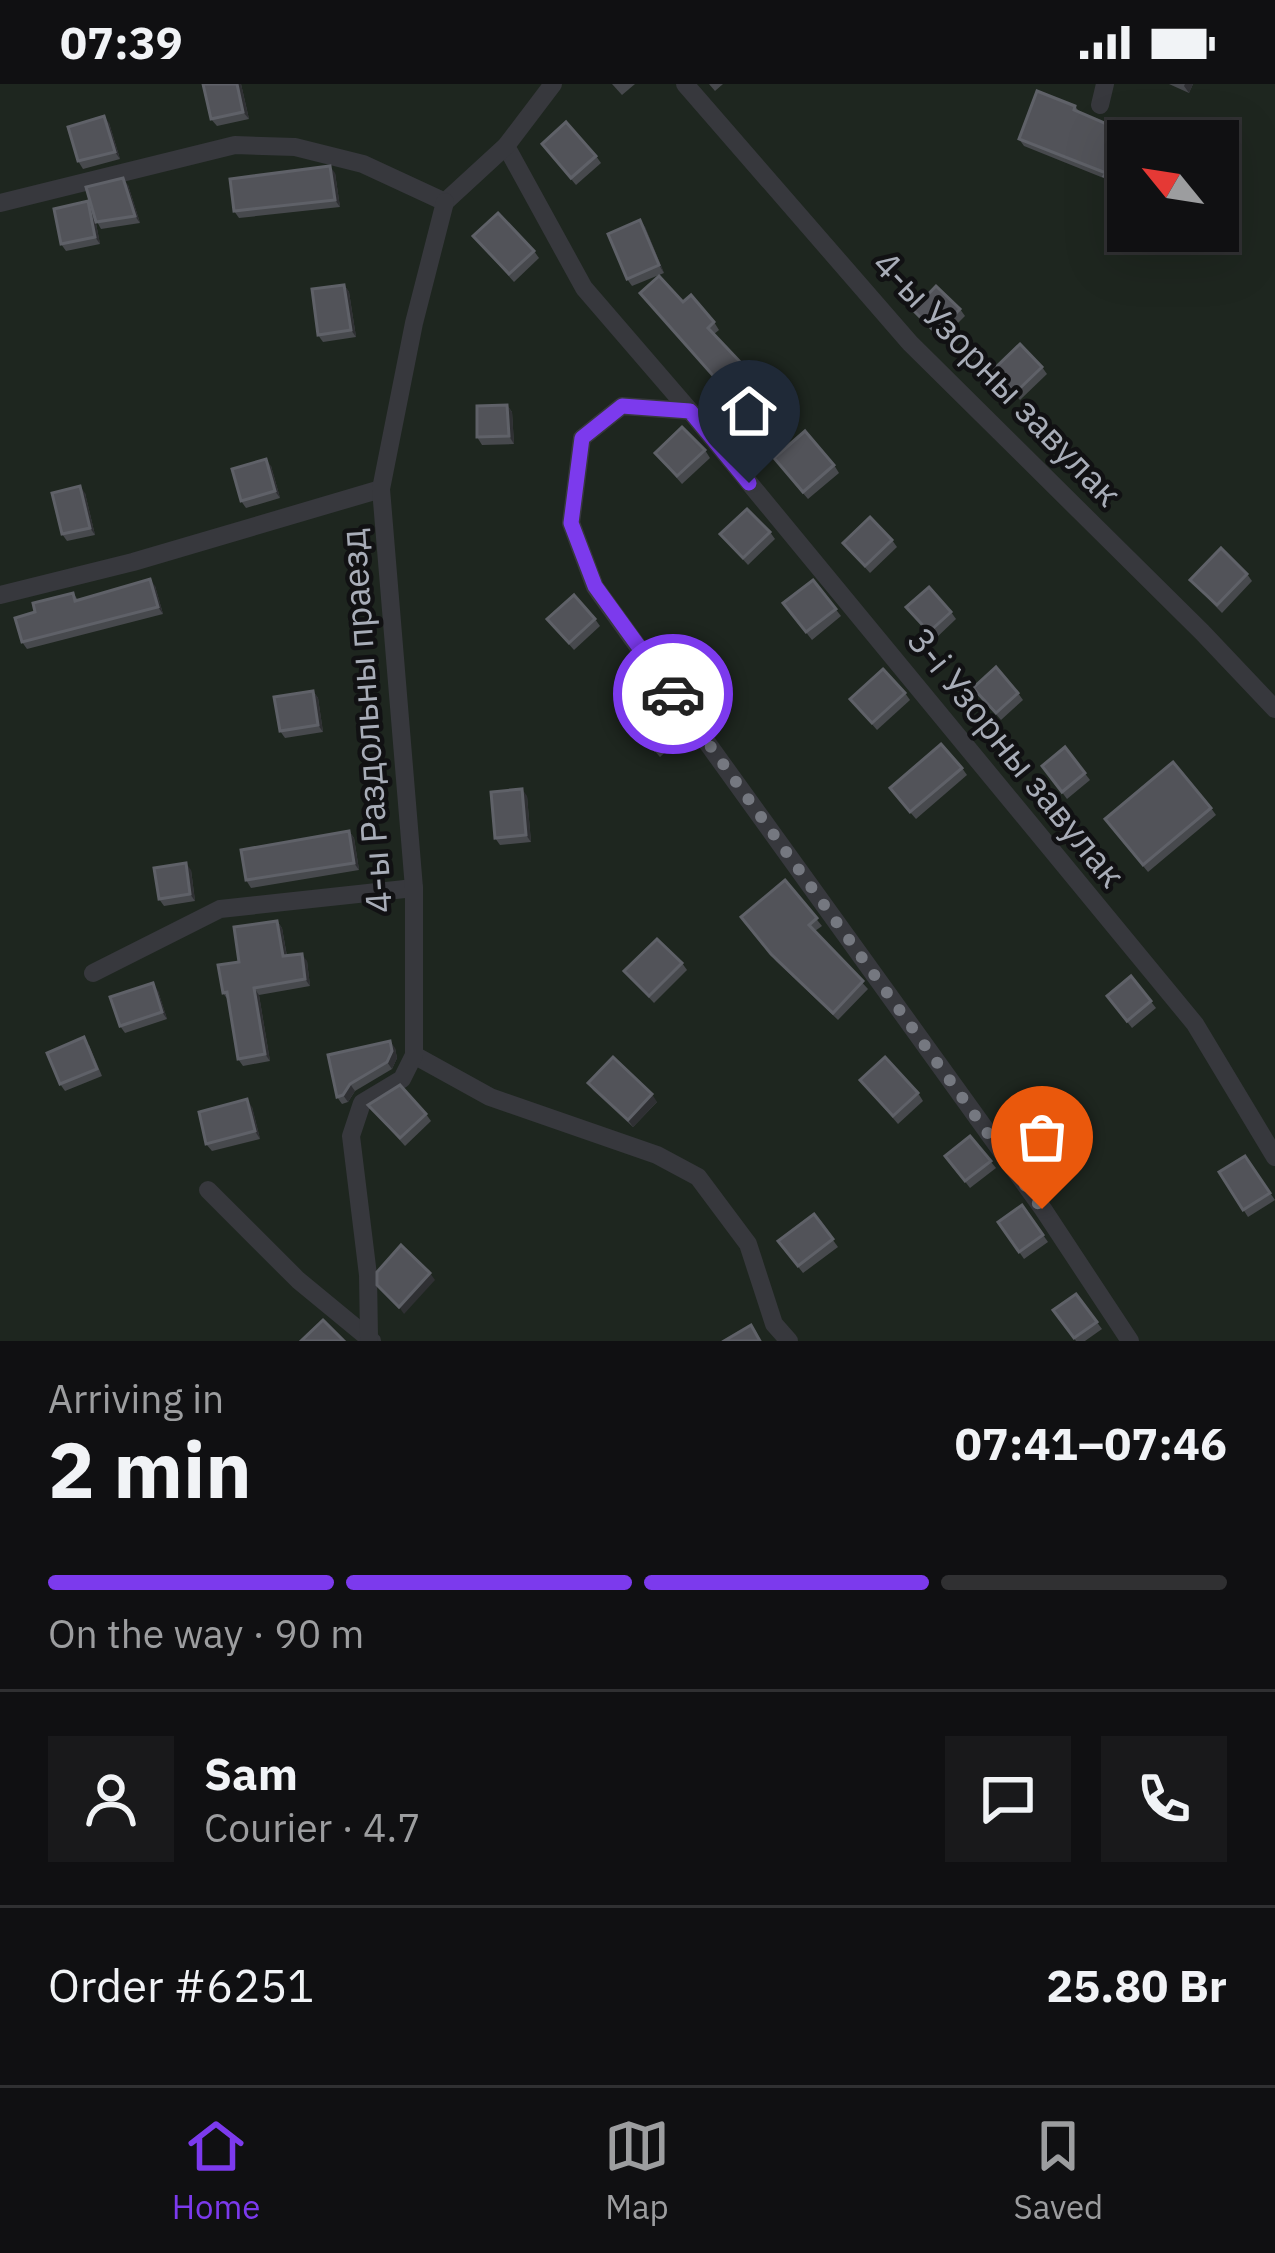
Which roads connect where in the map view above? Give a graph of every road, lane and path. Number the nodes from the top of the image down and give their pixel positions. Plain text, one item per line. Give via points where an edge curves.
1 (553, 84) edge
2 (685, 84) edge
3 (1105, 84) edge
4 (1100, 105) dead end
5 (506, 146) junction
6 (445, 202) junction
7 (0, 203) edge
8 (690, 411) junction
9 (381, 489) junction
10 (0, 595) edge
11 (1275, 709) edge
12 (414, 888) junction
13 (93, 973) dead end
14 (414, 1055) junction
15 (1275, 1157) edge
16 (208, 1190) dead end
17 (370, 1339) edge
18 (789, 1341) edge
19 (1130, 1341) edge

1 - 5 lane
2 - 11 lane, 4-ы Узорны завулак via 910,343
3 - 4 lane
5 - 6 lane
5 - 8 lane, 3-і Узорны завулак via 584,288
6 - 7 lane via 363,164 295,146 235,145
6 - 9 lane
8 - 15 lane, 3-і Узорны завулак via 1196,1024
8 - 19 lane via 622,406 582,438 571,523 595,586
9 - 10 lane, 4-ы Раздольны праезд
9 - 12 lane, 4-ы Раздольны праезд
12 - 13 lane via 220,909
12 - 14 lane, 4-ы Раздольны праезд
14 - 17 lane via 401,1079 362,1103 351,1136
14 - 18 lane via 490,1097 698,1177 748,1244 774,1324
16 - 17 lane

